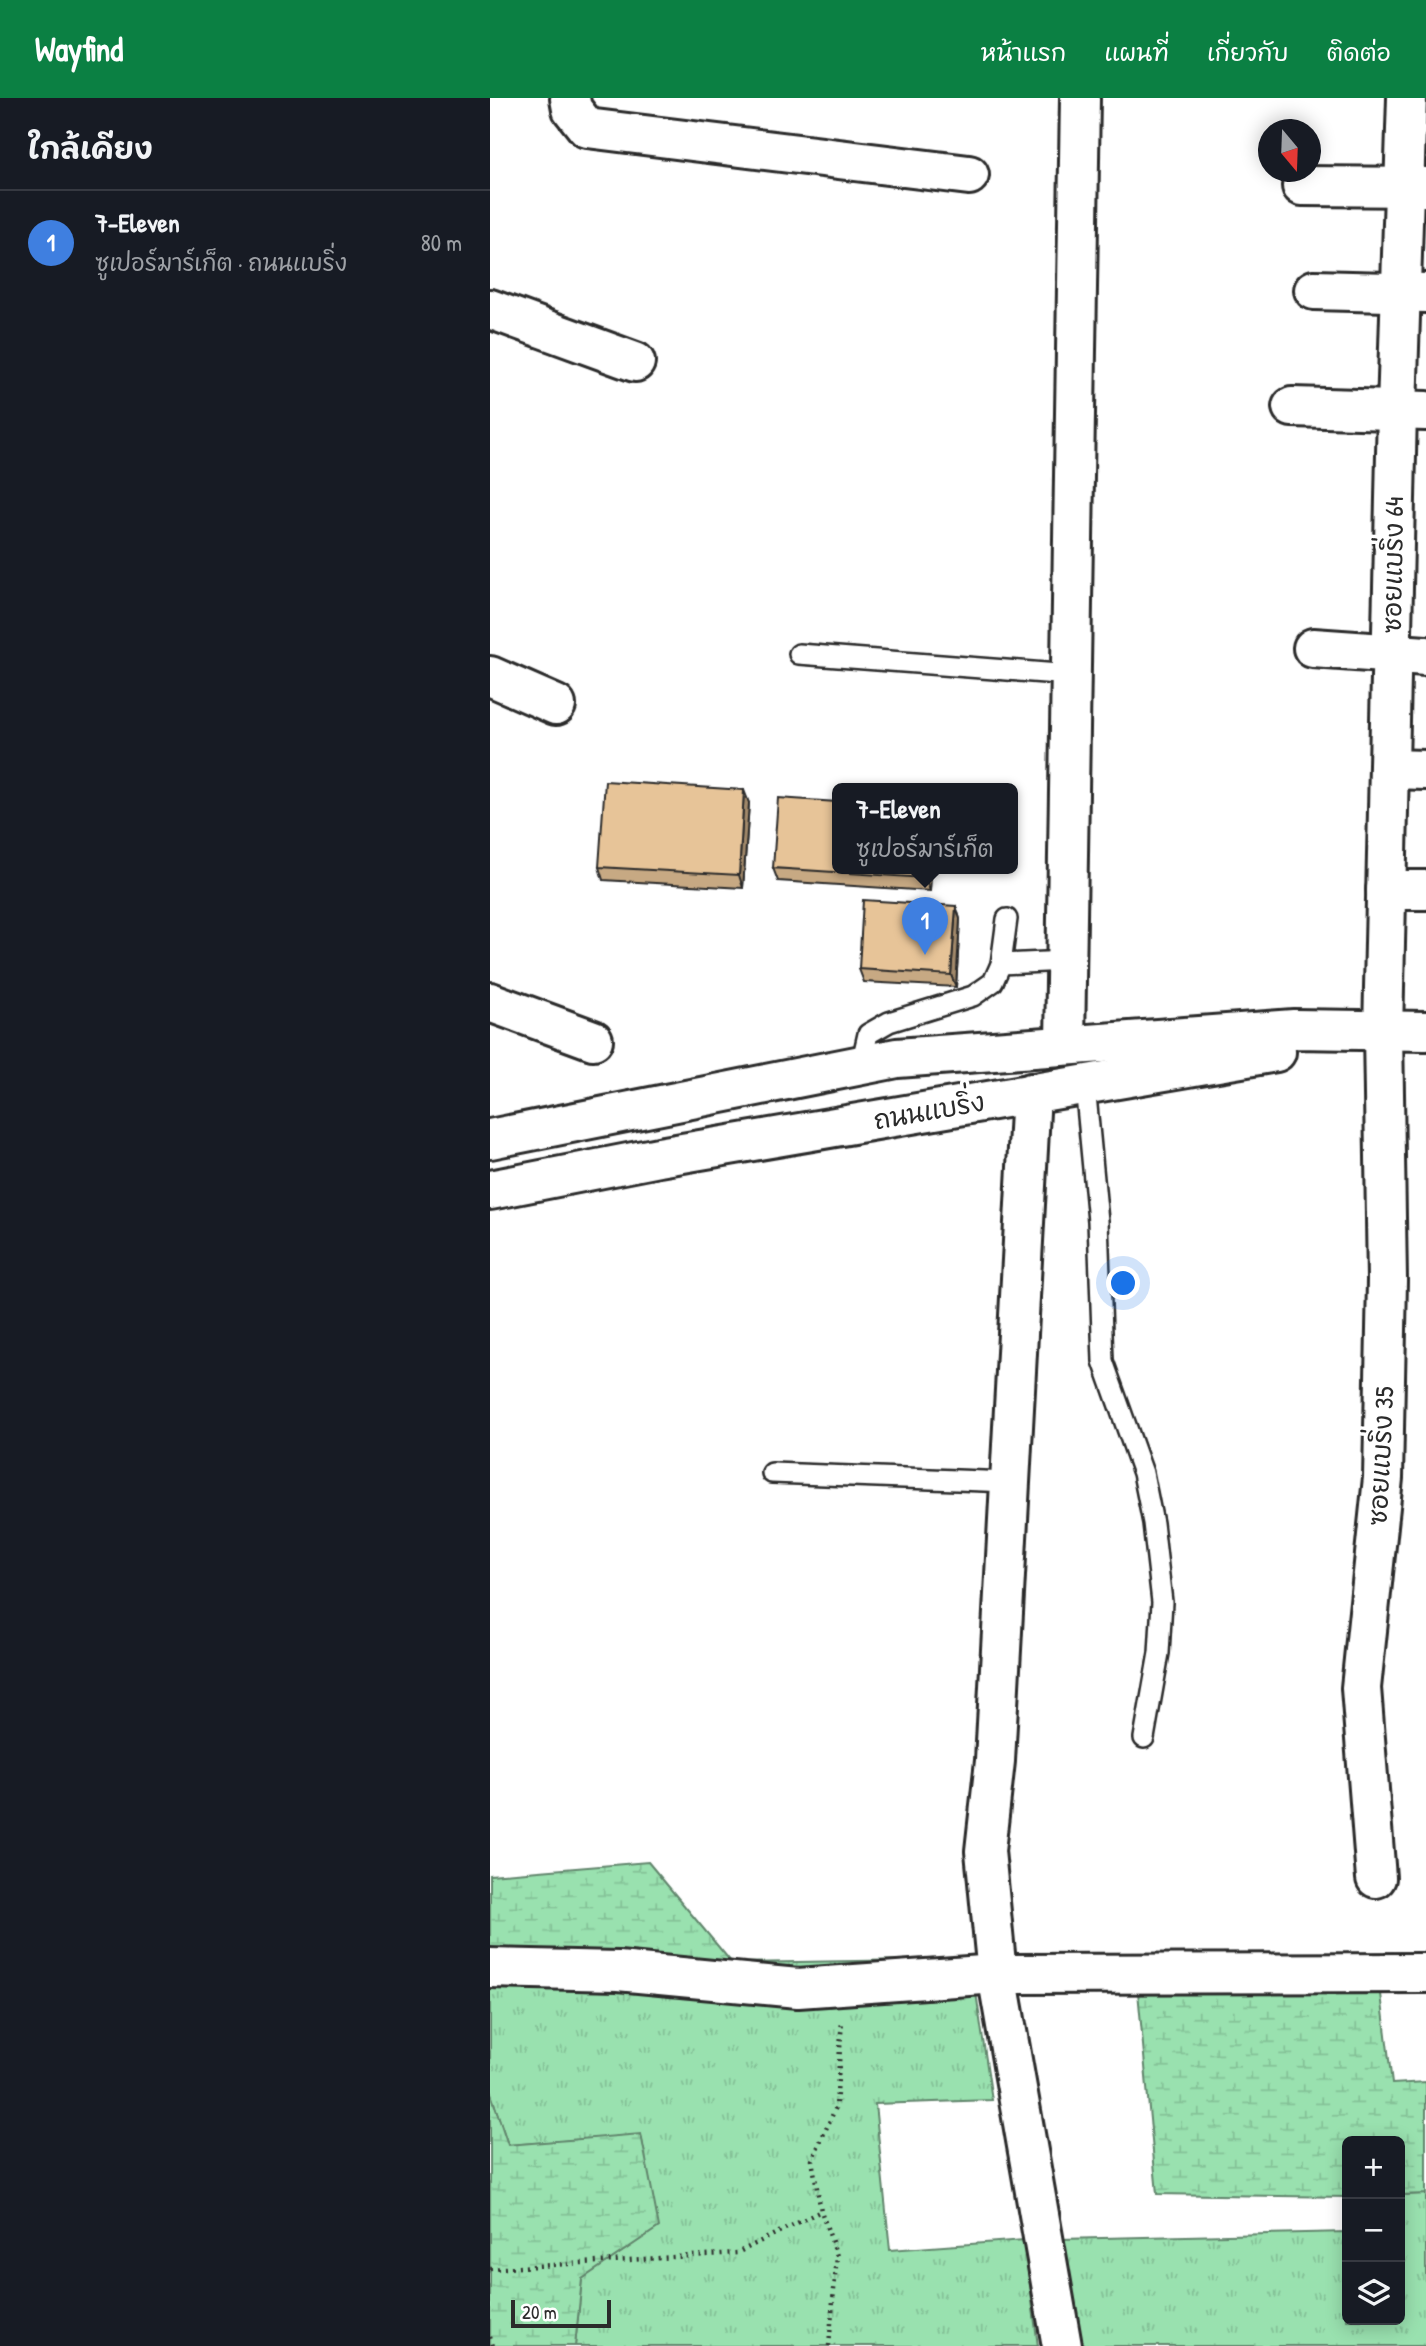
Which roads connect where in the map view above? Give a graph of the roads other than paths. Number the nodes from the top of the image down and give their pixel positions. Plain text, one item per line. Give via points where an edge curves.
1 (570, 98) edge
2 (1080, 98) edge
3 (1407, 98) edge
4 (969, 175) dead end
5 (1302, 186) dead end
6 (1415, 187) edge
7 (1314, 290) dead end
8 (1413, 293) edge
9 (490, 309) edge
10 (635, 362) dead end
11 (1292, 407) dead end
12 (1411, 410) edge
13 (1410, 530) edge
14 (1313, 648) dead end
15 (799, 654) dead end
16 (1409, 655) edge
17 (1071, 675) junction
18 (490, 677) edge
19 (556, 705) dead end
20 (1389, 769) junction
21 (1426, 770) edge
22 (1426, 890) edge
23 (1386, 891) junction
24 (1007, 919) dead end
25 (1066, 961) junction
26 (1001, 964) junction
27 (490, 1002) edge
28 (1426, 1031) edge
29 (1375, 1032) junction
30 (593, 1040) dead end
31 (1065, 1044) junction
32 (861, 1065) junction
33 (1084, 1084) junction
34 (1031, 1093) junction
35 (490, 1139) edge
36 (490, 1190) edge
37 (772, 1473) dead end
38 (1010, 1482) junction
39 (1144, 1738) dead end
40 (1376, 1878) dead end
41 (490, 1968) edge
42 (1426, 1973) edge
43 (997, 1974) junction
44 (1062, 2346) edge

1 - 4 street via 572,109 587,128
2 - 17 street
3 - 6 street, ซอยแบริ่ง 64
5 - 6 street
6 - 8 street, ซอยแบริ่ง 64
7 - 8 street
8 - 12 street, ซอยแบริ่ง 64
9 - 10 street
11 - 12 street
12 - 13 street, ซอยแบริ่ง 64
13 - 16 street, ซอยแบริ่ง 64
14 - 16 street
15 - 17 lane
16 - 20 street, ซอยแบริ่ง 64
17 - 25 street
18 - 19 street
20 - 21 street
20 - 23 street, ซอยแบริ่ง 64
22 - 23 street
23 - 29 street, ซอยแบริ่ง 64
24 - 26 lane
25 - 26 lane
25 - 31 street
26 - 32 lane via 993,982 973,996 889,1022 868,1034
27 - 30 street
28 - 29 street, ถนนแบริ่ง
29 - 31 street, ถนนแบริ่ง via 1294,1029
29 - 33 street, ถนนแบริ่ง
29 - 40 street, ซอยแบริ่ง 35 via 1387,1280 1383,1478 1361,1688
31 - 32 street, ถนนแบริ่ง
32 - 35 street, ถนนแบริ่ง
33 - 34 street, ถนนแบริ่ง
33 - 39 lane via 1098,1221 1103,1361 1143,1473 1162,1602 1159,1653
34 - 36 street, ถนนแบริ่ง
34 - 38 street
37 - 38 lane
38 - 43 street via 995,1761 985,1851
41 - 43 street via 618,1971 799,1988
42 - 43 street
43 - 44 street

